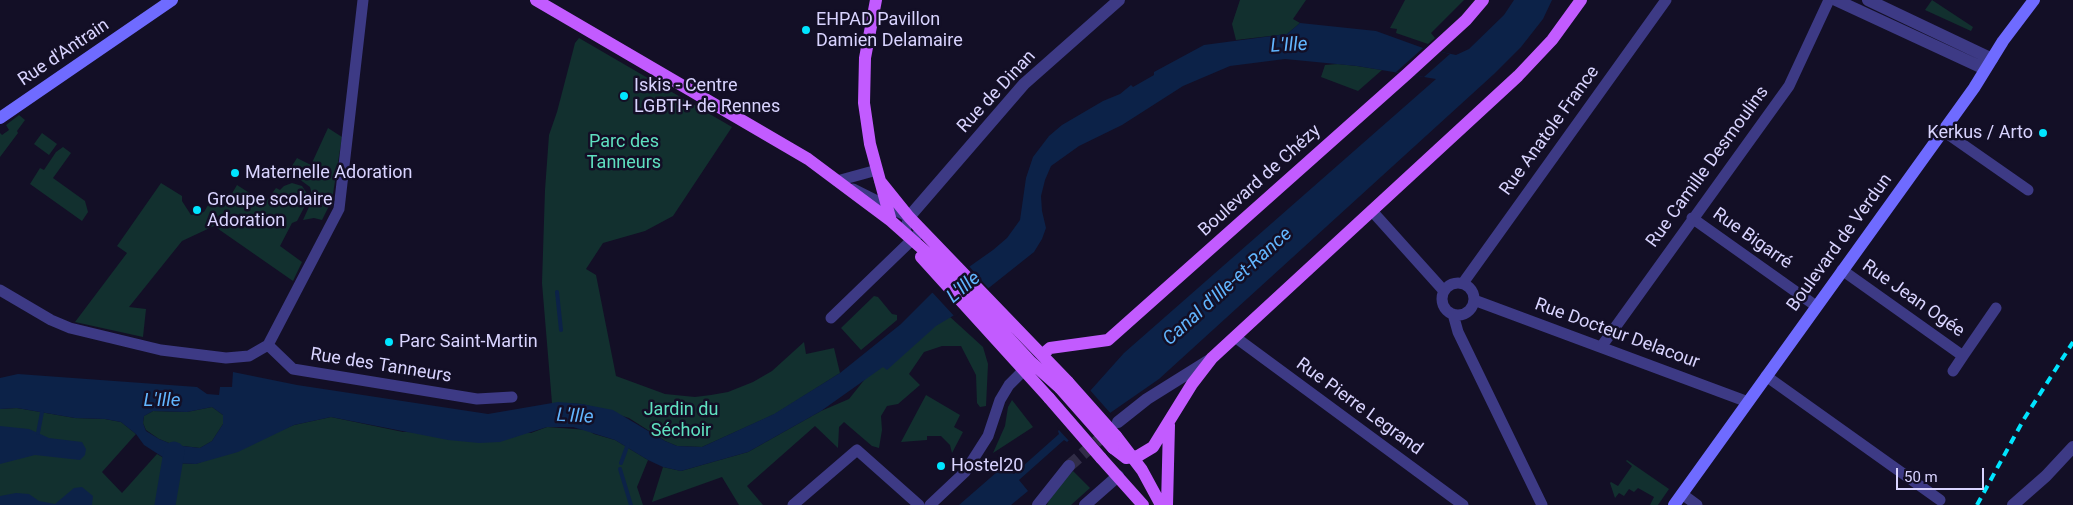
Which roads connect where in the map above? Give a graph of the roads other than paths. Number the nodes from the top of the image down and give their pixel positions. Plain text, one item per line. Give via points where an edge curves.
1 (172, 0) edge
2 (364, 0) edge
3 (536, 0) edge
4 (876, 0) edge
5 (1120, 0) edge
6 (1483, 0) edge
7 (1581, 0) edge
8 (1666, 0) edge
9 (1829, 0) edge
10 (1836, 0) edge
11 (1868, 0) edge
12 (2034, 0) edge
13 (1989, 64) junction
14 (0, 118) edge
15 (1942, 130) junction
16 (878, 175) junction
17 (836, 181) junction
18 (2028, 190) dead end
19 (888, 205) junction
20 (1372, 211) junction
21 (909, 216) junction
22 (1692, 218) junction
23 (891, 221) junction
24 (924, 233) junction
25 (911, 241) junction
26 (944, 268) junction
27 (1842, 270) junction
28 (1463, 283) junction
29 (0, 290) edge
30 (1444, 291) junction
31 (1474, 300) junction
32 (1816, 306) junction
33 (981, 307) junction
34 (1996, 308) dead end
35 (1453, 314) junction
36 (831, 318) dead end
37 (1235, 337) junction
38 (268, 345) junction
39 (1601, 347) junction
40 (1963, 356) junction
41 (1212, 358) junction
42 (1034, 364) junction
43 (1953, 371) dead end
44 (1766, 376) junction
45 (512, 397) dead end
46 (1748, 402) junction
47 (1174, 410) junction
48 (1118, 422) tunnel mouth
49 (2073, 447) edge
50 (1133, 457) junction
51 (1068, 466) tunnel mouth
52 (1118, 476) junction
53 (1682, 494) junction
54 (1940, 500) dead end
55 (793, 505) edge
56 (919, 505) edge
57 (930, 505) edge
58 (1038, 505) edge
59 (1085, 505) edge
60 (1143, 505) edge
61 (1161, 505) edge
62 (1167, 505) edge
63 (1463, 505) edge
64 (1542, 505) edge
65 (1674, 505) edge
66 (1697, 505) edge
67 (2013, 505) edge

1 - 14 main road, Rue d'Antrain
2 - 38 street via 339,209
3 - 17 main road via 808,159
4 - 16 main road via 863,85 866,122
5 - 21 street, Rue de Dinan via 1024,84
6 - 42 main road, Boulevard de Chézy via 1433,50 1108,340 1050,348
7 - 20 main road via 1552,40 1518,76
8 - 28 street, Rue Anatole France
9 - 22 street, Rue Camille Desmoulins via 1788,86
10 - 13 street
11 - 13 street
12 - 13 main road, Boulevard de Verdun
13 - 15 main road, Boulevard de Verdun
15 - 18 street
15 - 27 main road, Boulevard de Verdun
16 - 17 street
16 - 19 main road
16 - 21 main road
17 - 19 street
17 - 23 main road
19 - 21 street
19 - 23 main road
20 - 30 street
20 - 37 main road
21 - 24 main road
21 - 25 street via 905,230
22 - 32 street, Rue Bigarré
22 - 39 street, Rue Camille Desmoulins
23 - 25 main road
24 - 25 street via 917,234
24 - 26 main road
25 - 26 main road
25 - 36 street
26 - 33 main road
27 - 32 main road, Boulevard de Verdun
27 - 40 street, Rue Jean Ogée
28 - 30 street via 1454,283
28 - 31 street via 1472,290
29 - 38 street via 70,328 161,350 226,358 249,356
30 - 35 street via 1443,305
31 - 35 street via 1464,314
31 - 39 street, Rue Docteur Delacour
32 - 44 main road, Boulevard de Verdun
33 - 42 main road
33 - 42 main road
34 - 40 street, Rue Jean Ogée
35 - 64 street via 1458,332
37 - 41 main road
37 - 63 street, Rue Pierre Legrand
38 - 45 street, Rue des Tanneurs via 293,369 477,399
39 - 46 street, Rue Docteur Delacour
40 - 43 street, Rue Jean Ogée
41 - 47 main road
41 - 48 street
42 - 50 main road, bridge via 1064,385 1115,442
42 - 52 main road, bridge via 1040,387
42 - 57 street via 1008,384 982,448 965,472
44 - 46 main road, Boulevard de Verdun
44 - 54 street
46 - 53 main road, Boulevard de Verdun
47 - 50 main road via 1153,447
47 - 62 main road via 1169,427
49 - 67 street
50 - 61 main road
51 - 58 street
52 - 59 street
52 - 60 main road
53 - 65 main road, Boulevard de Verdun
53 - 66 street
55 - 56 street via 857,450

